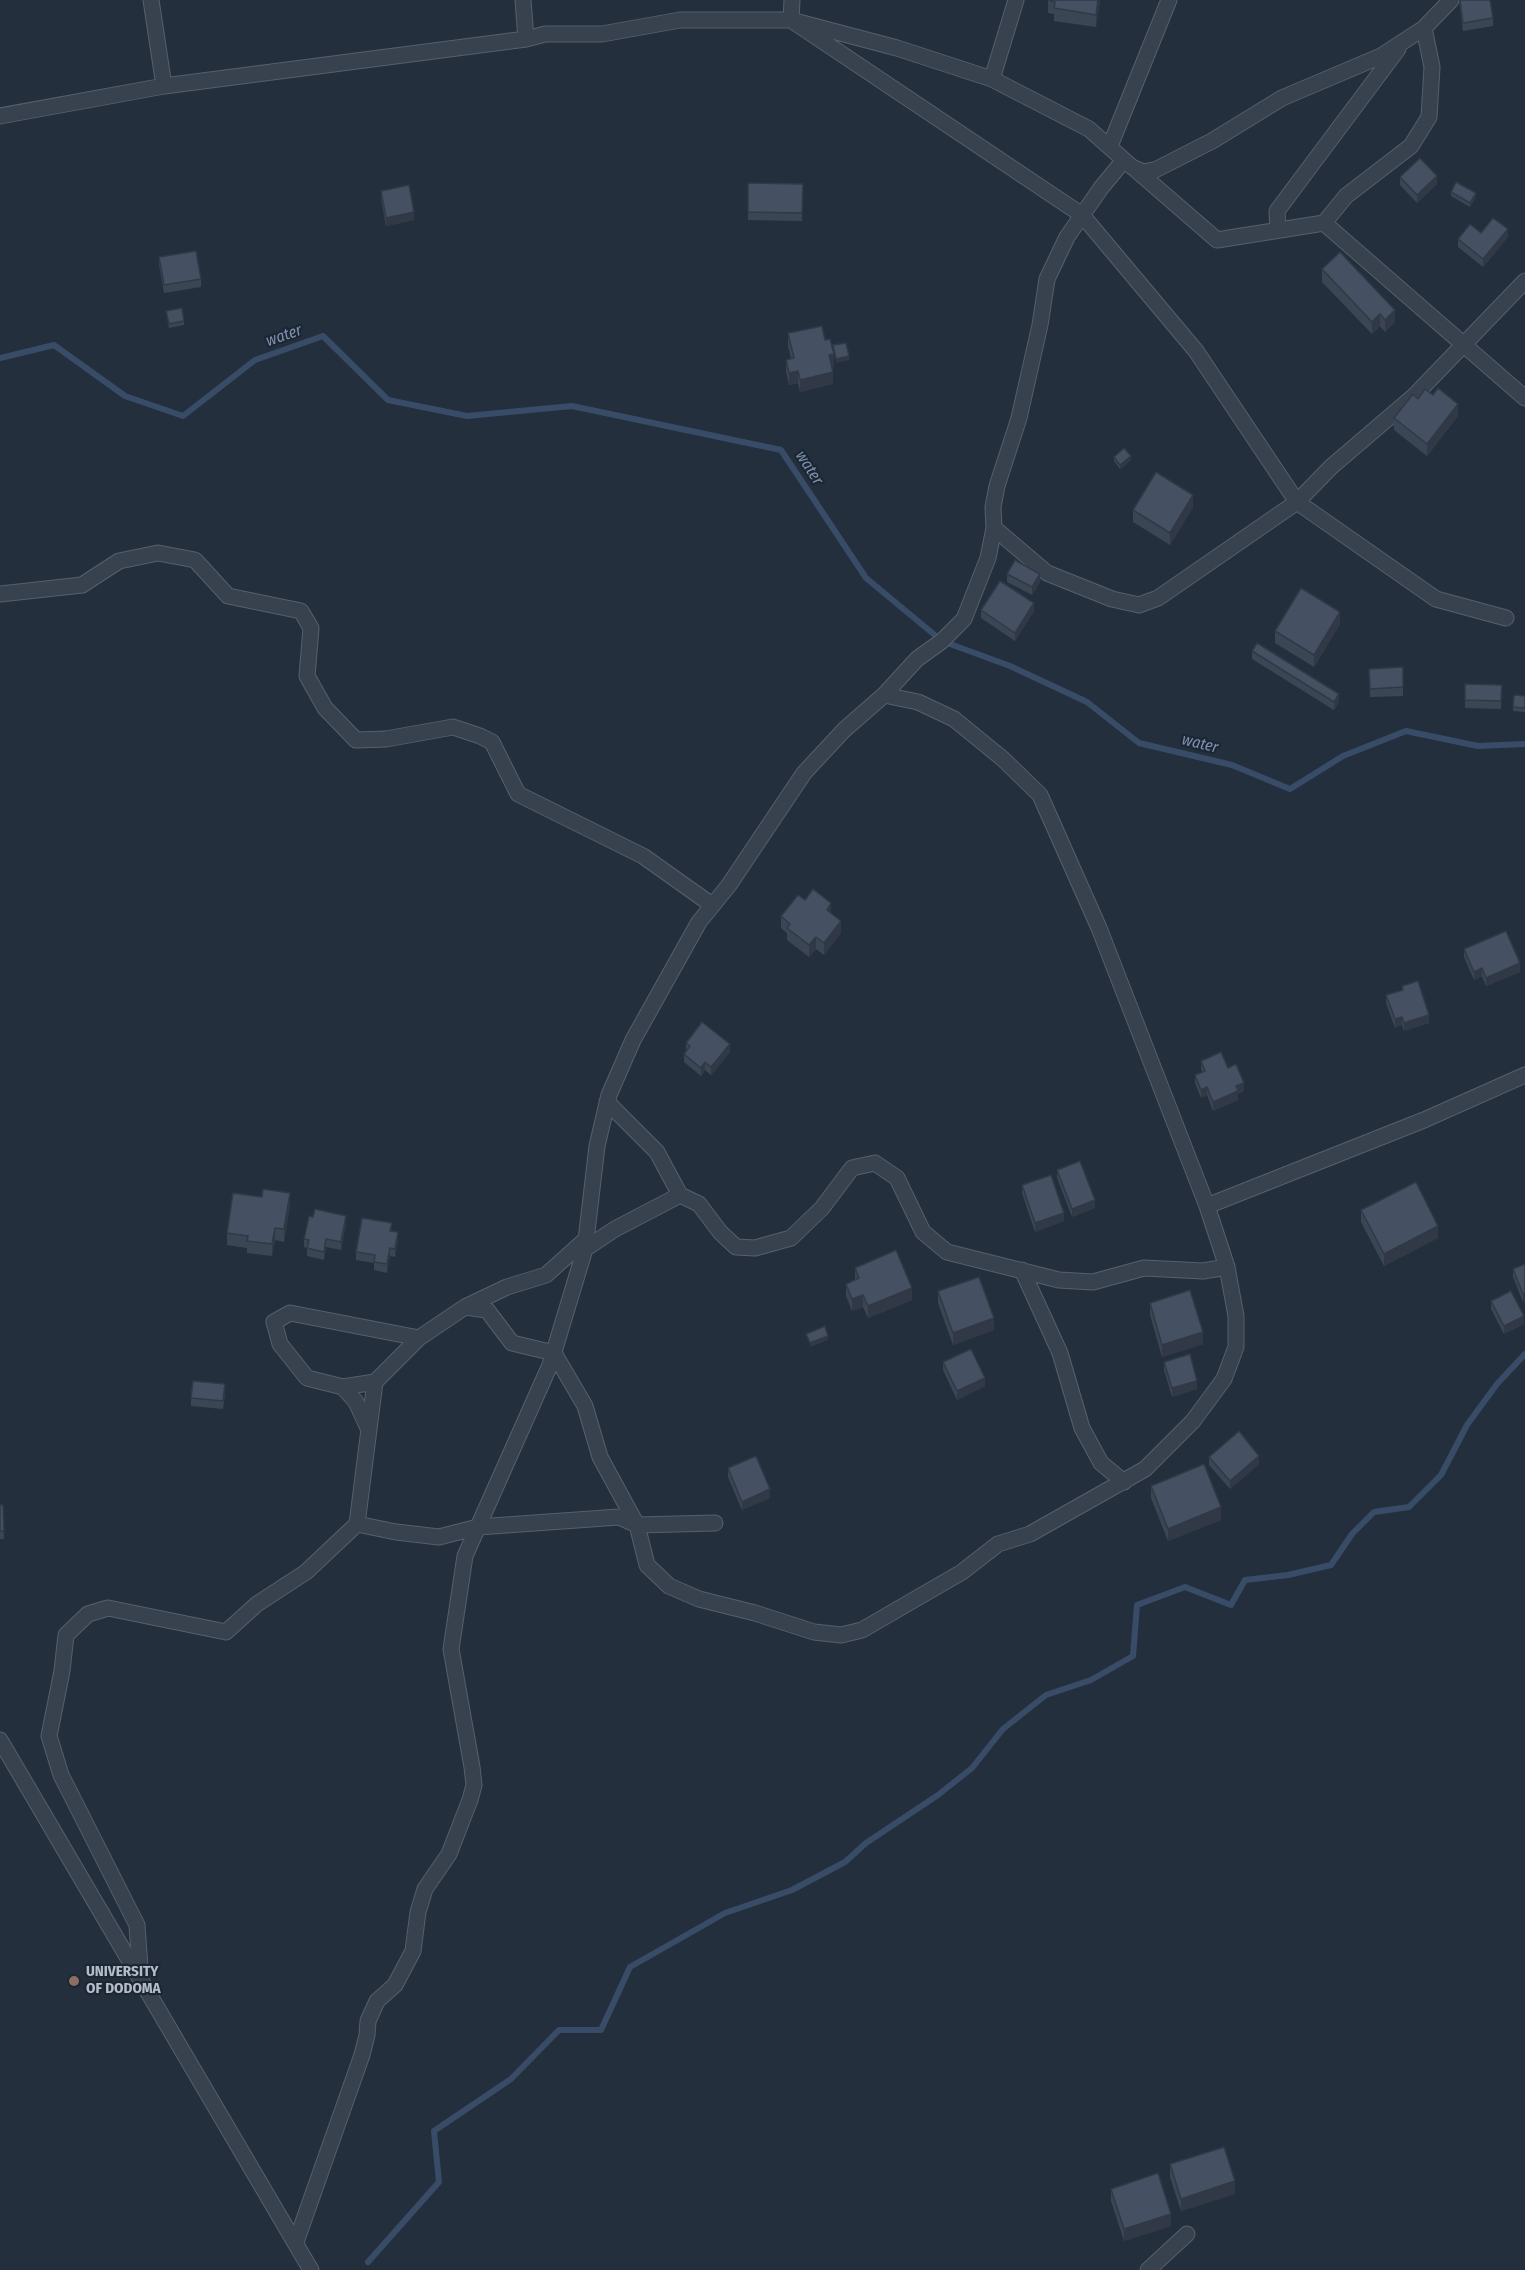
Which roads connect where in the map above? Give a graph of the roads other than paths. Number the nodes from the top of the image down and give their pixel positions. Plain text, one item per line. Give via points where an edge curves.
1 (151, 0) edge
2 (523, 0) edge
3 (792, 0) edge
4 (1016, 0) edge
5 (1169, 0) edge
6 (1451, 0) edge
7 (791, 20) junction
8 (1424, 28) junction
9 (526, 39) junction
10 (1403, 42) junction
11 (992, 79) junction
12 (164, 86) junction
13 (0, 117) edge
14 (1110, 146) junction
15 (1128, 164) junction
16 (1082, 215) junction
17 (1324, 223) junction
18 (1278, 231) junction
19 (1525, 281) edge
20 (1464, 345) junction
21 (1525, 398) edge
22 (1297, 502) junction
23 (994, 528) junction
24 (0, 594) edge
25 (1506, 618) dead end
26 (884, 695) junction
27 (712, 905) junction
28 (1525, 1075) edge
29 (608, 1102) junction
30 (680, 1195) junction
31 (1207, 1206) junction
32 (585, 1244) junction
33 (1227, 1267) junction
34 (1022, 1270) junction
35 (465, 1307) junction
36 (419, 1338) junction
37 (554, 1353) junction
38 (375, 1382) junction
39 (343, 1387) junction
40 (369, 1431) junction
41 (1124, 1482) junction
42 (715, 1522) dead end
43 (357, 1524) junction
44 (636, 1525) junction
45 (478, 1527) junction
46 (0, 1740) edge
47 (141, 1982) junction
48 (1187, 2234) dead end
49 (296, 2242) junction
50 (311, 2270) edge
51 (1148, 2270) edge

1 - 12 street
2 - 9 street
3 - 7 street
4 - 11 street
5 - 14 street
6 - 8 street
7 - 9 street via 680,20 602,33 545,34
7 - 11 street
7 - 16 street
8 - 10 street
8 - 17 street via 1432,67 1429,117 1411,146 1346,196
9 - 12 street
10 - 15 street via 1381,56 1282,98 1155,170 1143,172
10 - 18 street via 1277,211
11 - 14 street via 1089,129
12 - 13 street
14 - 15 street
15 - 16 street via 1101,188
15 - 18 street via 1217,240
16 - 22 street via 1196,351
16 - 23 street via 1047,279 1019,418 995,496
17 - 18 street
17 - 20 street
19 - 20 street
20 - 21 street
20 - 22 street
22 - 23 street via 1158,598 1139,605 1112,600 1047,573
22 - 25 street via 1436,599
23 - 26 street via 988,558 964,619 917,659
24 - 27 street via 82,585 119,561 158,553 195,560 228,596 301,611 311,628 307,676 325,708 356,740 453,727 480,736 492,742 518,794 643,856
26 - 27 street via 804,773
26 - 31 street via 918,702 954,719 1040,795 1099,928
27 - 29 street via 633,1040
28 - 31 street via 1424,1120
29 - 30 street via 657,1152
29 - 32 street via 597,1146
30 - 32 street
30 - 34 street via 699,1204 736,1248 755,1248 791,1238 822,1208 852,1168 875,1163 897,1178 923,1232 946,1252
31 - 33 street
32 - 35 street via 546,1275 507,1287
32 - 37 street
33 - 34 street via 1203,1271 1144,1268 1093,1282 1059,1280
33 - 41 street via 1236,1316 1236,1347 1224,1379 1193,1421 1145,1469
34 - 41 street via 1060,1353 1083,1428 1101,1463
35 - 36 street
35 - 37 street via 487,1310 512,1343
36 - 38 street
36 - 39 street via 290,1313 274,1322 279,1344 307,1378
37 - 44 street via 585,1406 600,1457
37 - 45 street
38 - 39 street
38 - 40 street
39 - 40 street via 356,1402
40 - 43 street
41 - 44 street via 1030,1534 998,1544 962,1572 862,1630 840,1635 814,1632 699,1599 669,1586 647,1565
42 - 44 street
43 - 45 street via 439,1537
43 - 47 street via 306,1572 257,1604 226,1632 108,1608 88,1614 66,1635 49,1736 61,1776 137,1924
44 - 45 street via 619,1517
45 - 49 street via 465,1556 451,1649 474,1785 449,1854 425,1889 413,1951 395,1985 377,2001 368,2021 362,2055
46 - 47 street
47 - 49 street
48 - 51 street
49 - 50 street

